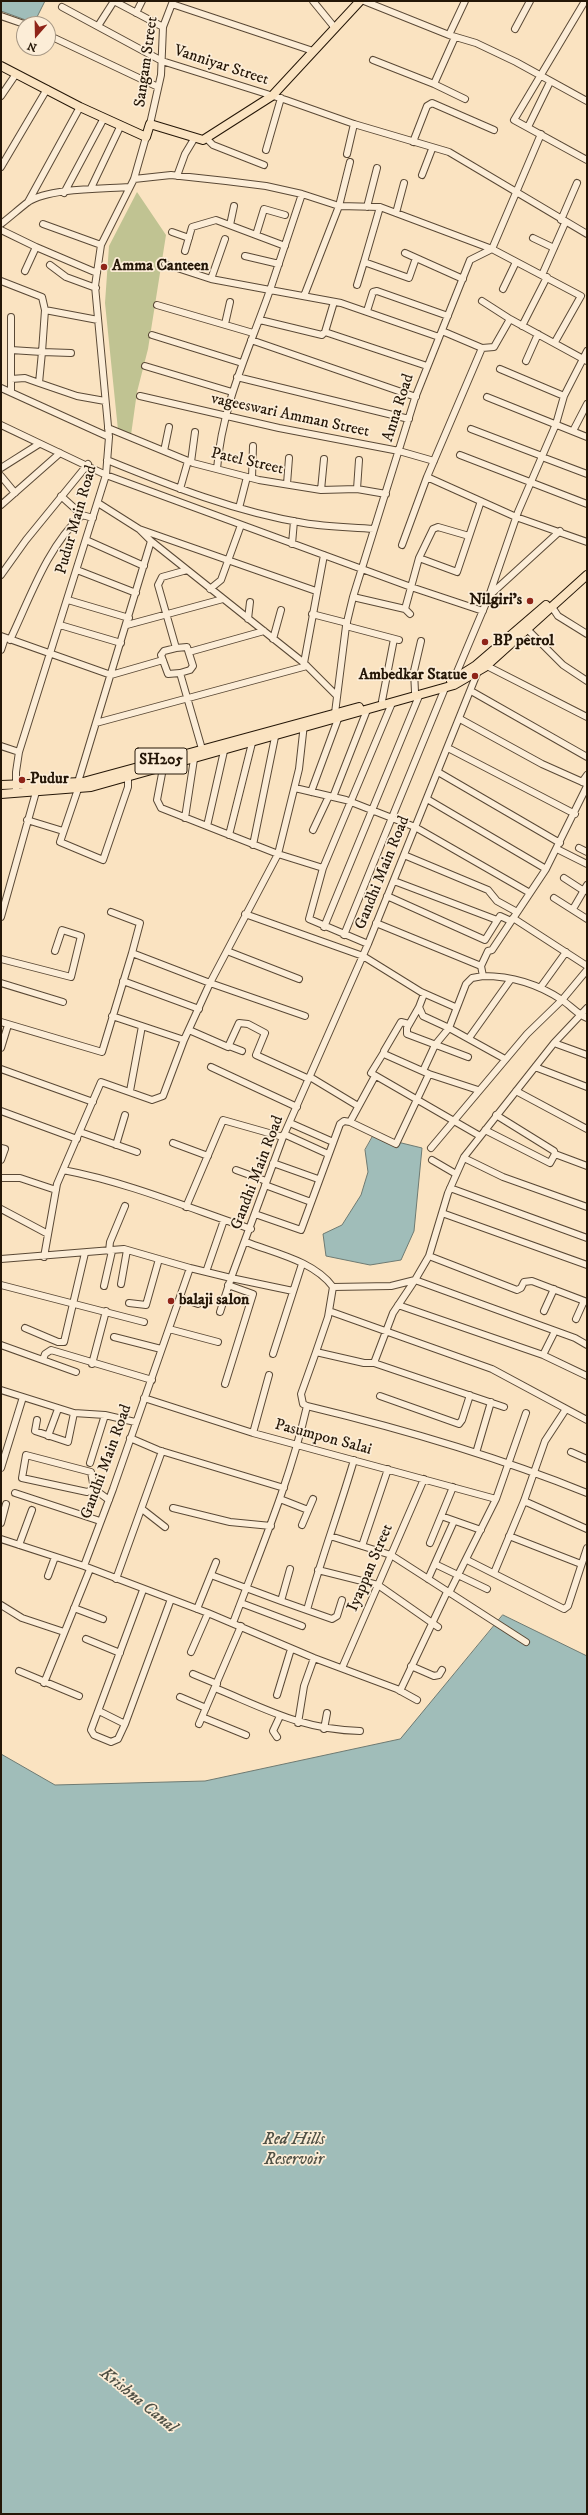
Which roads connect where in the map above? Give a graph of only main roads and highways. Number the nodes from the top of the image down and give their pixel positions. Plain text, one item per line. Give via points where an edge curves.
1 (360, 1) edge
2 (1, 66) edge
3 (587, 568) edge
4 (587, 575) edge
5 (480, 666) junction
6 (417, 694) junction
7 (337, 716) junction
8 (303, 727) junction
9 (164, 763) junction
10 (1, 785) edge
11 (78, 786) junction
12 (15, 789) junction
13 (1, 794) edge

1 - 2 main road via 272,96 207,139 194,139 150,124 146,137 80,107
3 - 5 main road, SH205
4 - 5 main road, SH205 via 527,629
5 - 6 main road, SH205
5 - 6 main road, SH205 via 445,688
6 - 7 main road, SH205 via 392,703
6 - 7 main road, SH205 via 382,701
7 - 8 main road, SH205
8 - 9 main road, SH205 via 202,749
8 - 9 main road via 194,759
9 - 11 main road
10 - 12 main road
11 - 12 main road
11 - 12 main road via 36,792
12 - 13 main road

